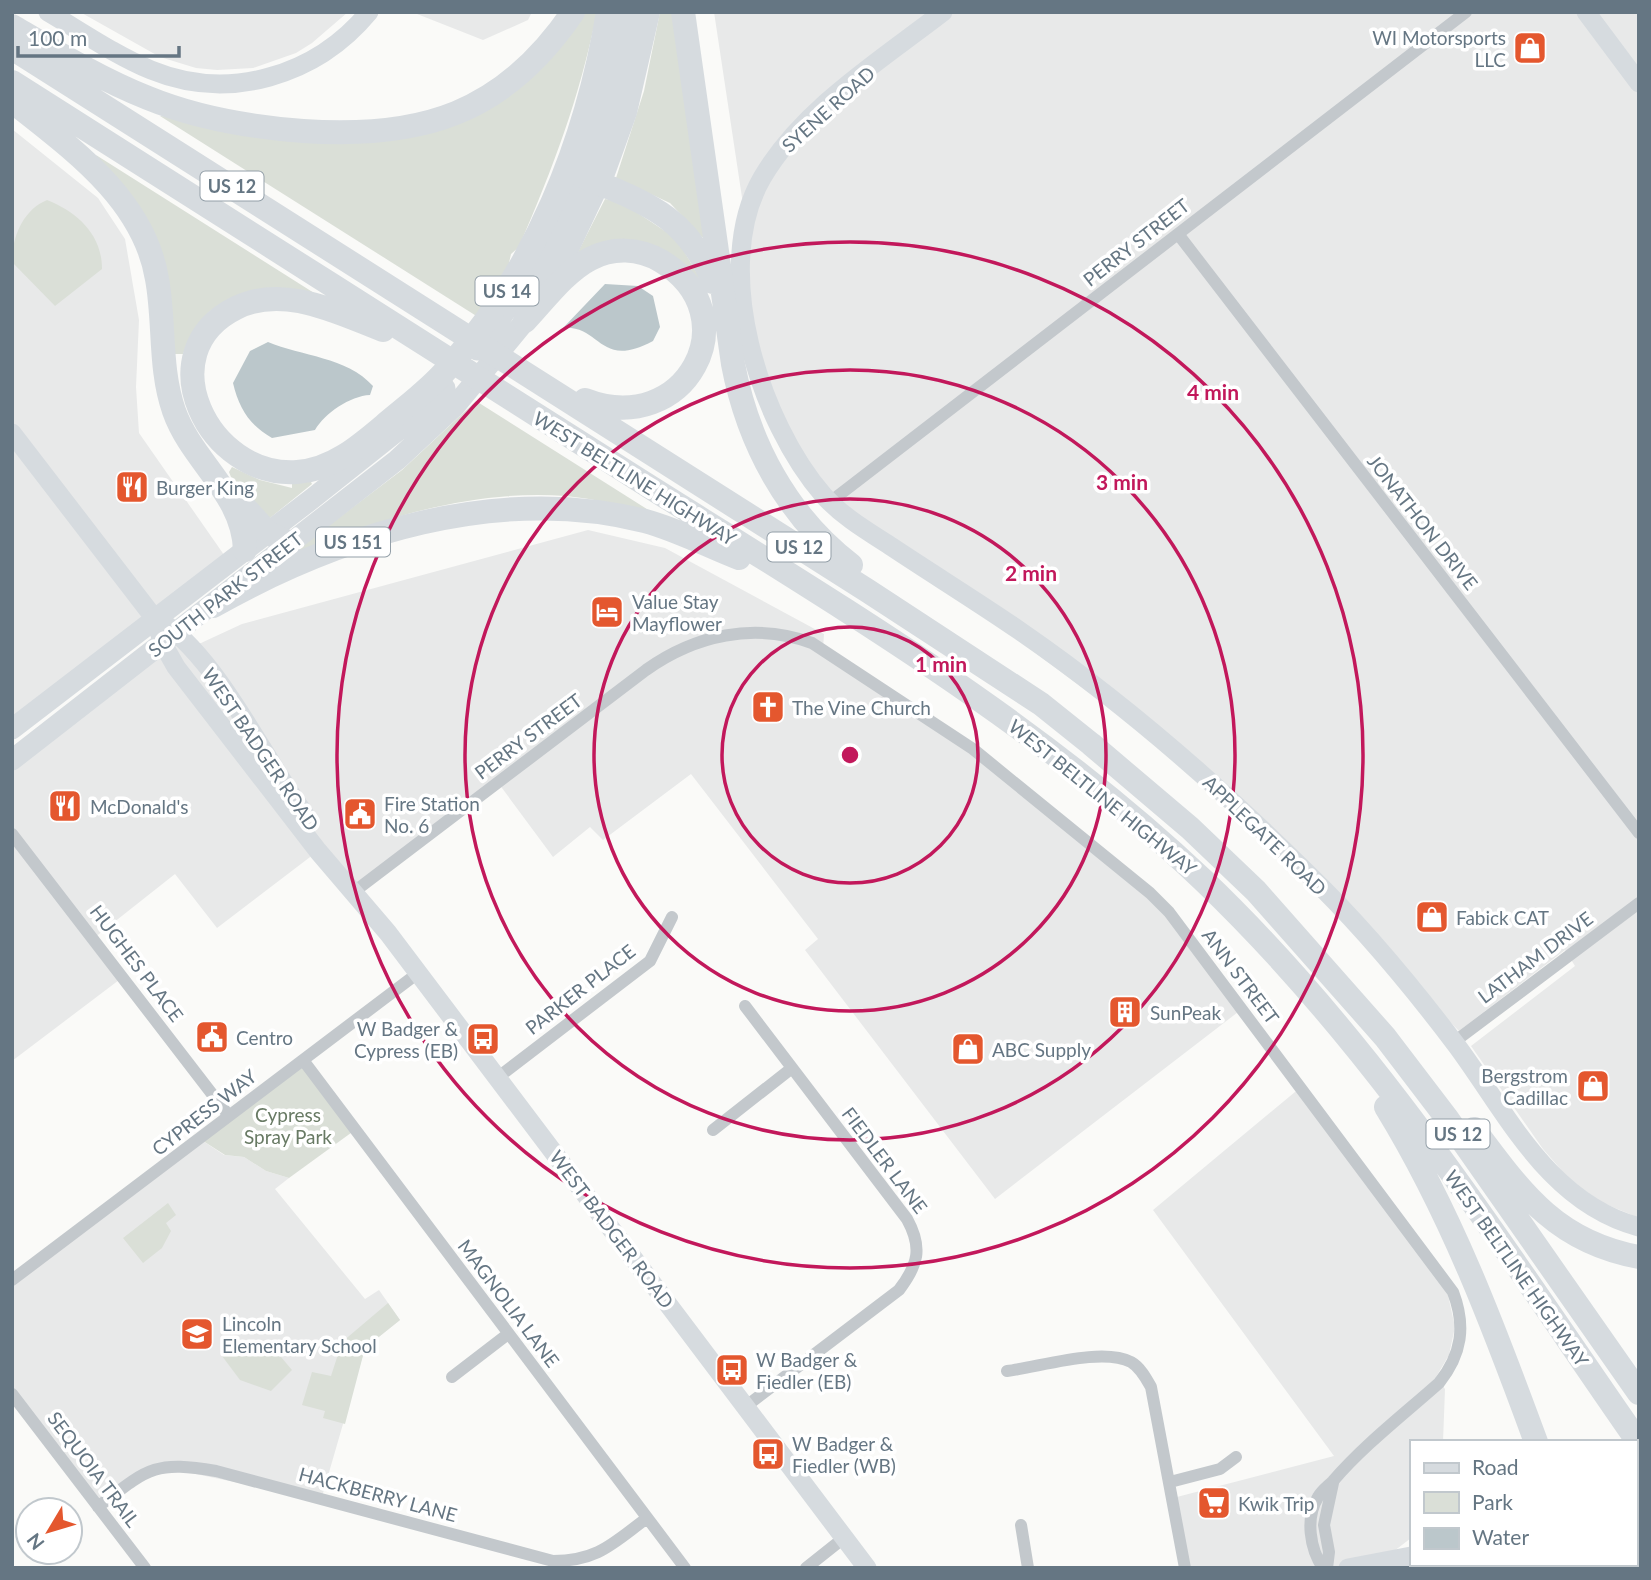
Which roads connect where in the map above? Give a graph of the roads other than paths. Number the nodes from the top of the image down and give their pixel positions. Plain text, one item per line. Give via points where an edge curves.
1 (48, 12) edge
2 (369, 12) edge
3 (573, 12) edge
4 (608, 12) edge
5 (628, 12) edge
6 (648, 12) edge
7 (682, 12) edge
8 (943, 12) edge
9 (1466, 12) edge
10 (1586, 12) edge
11 (12, 26) edge
12 (12, 48) edge
13 (12, 82) edge
14 (1639, 83) edge
15 (12, 101) edge
16 (591, 180) junction
17 (1178, 234) junction
18 (727, 319) junction
19 (525, 321) junction
20 (433, 349) junction
21 (557, 392) junction
22 (12, 433) edge
23 (221, 484) junction
24 (830, 502) junction
25 (286, 546) junction
26 (245, 550) junction
27 (791, 576) junction
28 (213, 606) joint
29 (155, 619) junction
30 (735, 634) joint
31 (170, 639) junction
32 (1041, 704) junction
33 (12, 729) edge
34 (12, 760) edge
35 (1639, 833) edge
36 (12, 834) edge
37 (355, 891) junction
38 (1256, 891) junction
39 (1639, 903) edge
40 (672, 917) dead end
41 (1282, 960) junction
42 (418, 973) junction
43 (745, 1006) dead end
44 (1454, 1042) junction
45 (303, 1060) junction
46 (792, 1068) junction
47 (498, 1078) junction
48 (229, 1116) junction
49 (713, 1130) dead end
50 (1639, 1227) edge
51 (1639, 1257) edge
52 (12, 1280) edge
53 (508, 1334) junction
54 (1509, 1368) junction
55 (1007, 1371) dead end
56 (452, 1377) dead end
57 (1639, 1393) edge
58 (12, 1394) edge
59 (745, 1407) junction
60 (1529, 1440) edge
61 (1535, 1440) edge
62 (1637, 1440) edge
63 (1236, 1457) dead end
64 (1170, 1482) junction
65 (99, 1507) junction
66 (647, 1518) junction
67 (1021, 1525) dead end
68 (845, 1537) junction
69 (1410, 1556) edge
70 (145, 1568) edge
71 (685, 1568) edge
72 (806, 1568) edge
73 (867, 1568) edge
74 (1028, 1568) edge
75 (1185, 1568) edge
76 (1325, 1568) edge
77 (1348, 1568) edge

1 - 2 street via 160,73 234,84 277,77 325,53
3 - 11 highway via 531,64 477,104 425,124 356,133 265,128 187,112 103,77
4 - 20 highway, US 14 via 589,100 571,155 523,264 488,320 425,391 337,461 298,472 268,470 235,455 209,429 195,397 194,363 208,331 232,310 259,301 320,306
5 - 16 highway, US 14
6 - 16 highway, US 14 via 625,112
7 - 18 highway
8 - 24 street, SYENE ROAD via 833,98 787,143 758,185 746,224 742,309 760,384 799,463
9 - 17 street, PERRY STREET
10 - 14 street
12 - 21 highway, WEST BELTLINE HIGHWAY / US 12
13 - 20 highway, WEST BELTLINE HIGHWAY / US 12
15 - 23 highway via 112,188 134,217 157,278 166,384 174,412
16 - 18 highway via 658,210 693,239
16 - 19 main road, SOUTH PARK STREET / US 14 via 567,252
16 - 25 main road, SOUTH PARK STREET / US 151 via 497,326 446,386
17 - 24 street, PERRY STREET
17 - 35 street, JONATHON DRIVE
18 - 32 highway via 743,407 769,467 802,519 841,557
19 - 21 highway via 582,265 610,252 629,250 653,256 681,275 697,297 704,336 701,353 683,383 666,397 643,407 617,410
19 - 25 main road, SOUTH PARK STREET / US 14 via 471,389 428,433
20 - 27 highway, WEST BELTLINE HIGHWAY / US 12
21 - 32 highway, WEST BELTLINE HIGHWAY / US 12
22 - 29 street, WEST BADGER ROAD
23 - 25 highway
23 - 26 highway via 245,531
24 - 44 street, APPLEGATE ROAD via 1042,647 1200,772 1310,875
25 - 26 main road, SOUTH PARK STREET / US 151
25 - 27 highway, US 151 via 369,537 414,524 494,511 596,513 647,522
25 - 28 highway, US 151
26 - 29 main road, SOUTH PARK STREET / US 151
27 - 41 highway, WEST BELTLINE HIGHWAY / US 12 via 1052,751 1192,869
28 - 31 main road, SOUTH PARK STREET / US 151
29 - 31 street, WEST BADGER ROAD
29 - 33 main road, SOUTH PARK STREET / US 151
30 - 37 street, PERRY STREET via 696,641 670,653
30 - 76 street, ANN STREET via 790,635 823,649 973,749 1150,893 1169,912 1454,1292 1462,1325 1450,1369 1345,1465 1318,1496 1312,1515 1314,1555
31 - 34 main road, SOUTH PARK STREET / US 151
31 - 37 street, WEST BADGER ROAD via 251,729
32 - 38 highway, WEST BELTLINE HIGHWAY / US 12 via 1190,828
36 - 48 street, HUGHES PLACE
37 - 42 street, WEST BADGER ROAD
38 - 51 highway via 1380,1011 1528,1199 1576,1237
38 - 57 highway, WEST BELTLINE HIGHWAY / US 12 via 1410,1069
39 - 44 street, LATHAM DRIVE
40 - 47 street, PARKER PLACE via 650,961
41 - 54 highway via 1363,1073 1423,1168 1473,1273
41 - 62 highway, WEST BELTLINE HIGHWAY / US 12 via 1385,1082
42 - 45 street, CYPRESS WAY
42 - 47 street, WEST BADGER ROAD
43 - 46 street, FIEDLER LANE
44 - 50 street, APPLEGATE ROAD via 1553,1177 1596,1210
45 - 48 street, CYPRESS WAY
45 - 53 street, MAGNOLIA LANE
46 - 49 street
46 - 59 street, FIEDLER LANE via 907,1219 918,1254 914,1271 898,1290
47 - 59 street, WEST BADGER ROAD
48 - 52 street, CYPRESS WAY
53 - 56 street
53 - 66 street, MAGNOLIA LANE
54 - 60 highway
54 - 61 highway
55 - 64 street via 1094,1357 1133,1363 1151,1387
58 - 65 street, SEQUOIA TRAIL
59 - 68 street, WEST BADGER ROAD
63 - 64 street via 1220,1469
64 - 75 street
65 - 66 street, HACKBERRY LANE via 141,1476 178,1464 553,1561 593,1557
65 - 70 street, SEQUOIA TRAIL
66 - 71 street, MAGNOLIA LANE
67 - 74 street
68 - 72 street
68 - 73 street, WEST BADGER ROAD
69 - 77 street

